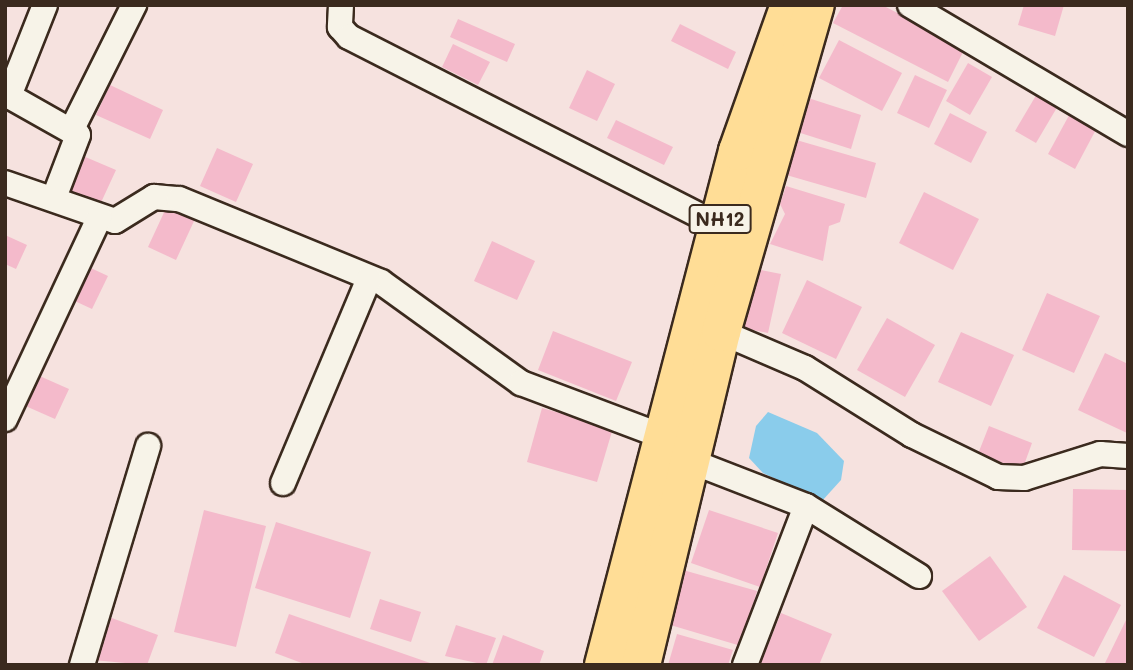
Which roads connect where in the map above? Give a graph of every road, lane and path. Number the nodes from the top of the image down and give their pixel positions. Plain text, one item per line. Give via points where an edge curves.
1 (44, 5) edge
2 (134, 5) edge
3 (341, 5) edge
4 (790, 5) edge
5 (816, 5) edge
6 (910, 5) edge
7 (7, 88) edge
8 (72, 130) junction
9 (1128, 134) edge
10 (6, 180) edge
11 (54, 198) junction
12 (99, 218) junction
13 (718, 225) junction
14 (369, 278) junction
15 (721, 331) junction
16 (5, 419) edge
17 (148, 446) dead end
18 (677, 449) junction
19 (1128, 456) edge
20 (283, 483) dead end
21 (806, 506) junction
22 (919, 576) dead end
23 (82, 665) edge
24 (604, 665) edge
25 (641, 665) edge
26 (745, 665) edge

1 - 7 street
2 - 8 street
3 - 13 street via 340,27 349,37
4 - 13 highway, NH12
5 - 15 highway
6 - 9 street
7 - 8 street via 13,101
8 - 11 street via 77,144
10 - 11 street
11 - 12 street
12 - 14 street via 125,219 147,199 172,197
12 - 16 street
13 - 18 highway, NH12
14 - 18 street via 404,295 521,383
14 - 20 street
15 - 18 highway
15 - 19 street via 814,373 891,424 998,477 1024,478 1100,454
17 - 23 street
18 - 21 street
18 - 24 highway, NH12
18 - 25 highway
21 - 22 street
21 - 26 street

